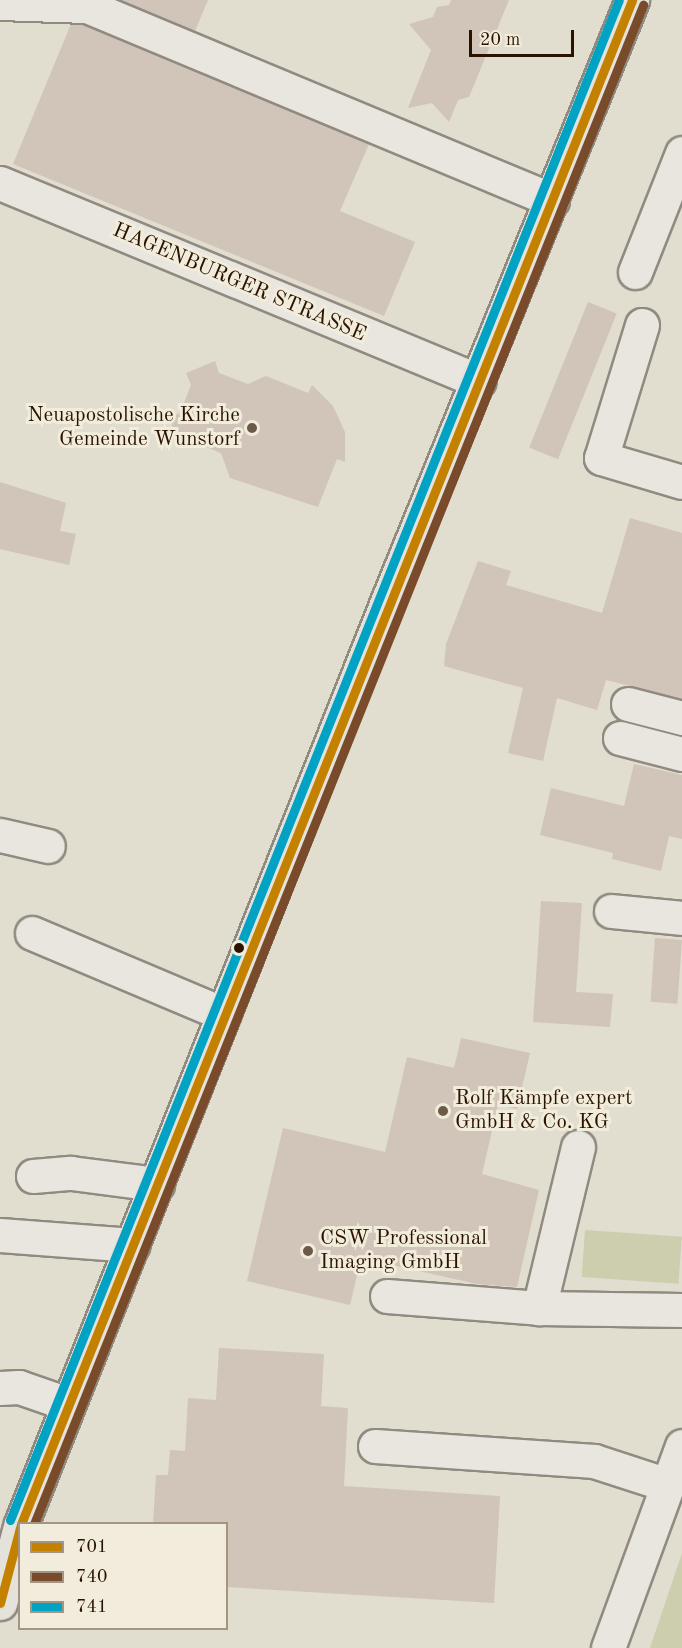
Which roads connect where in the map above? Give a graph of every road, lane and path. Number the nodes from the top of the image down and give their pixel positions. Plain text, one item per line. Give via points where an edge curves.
1 (632, 0) edge
2 (0, 3) edge
3 (682, 153) edge
4 (0, 183) edge
5 (552, 200) junction
6 (635, 272) dead end
7 (642, 326) dead end
8 (478, 381) junction
9 (682, 482) edge
10 (628, 704) dead end
11 (682, 718) edge
12 (620, 738) dead end
13 (682, 754) edge
14 (0, 835) edge
15 (48, 846) dead end
16 (611, 911) dead end
17 (682, 918) edge
18 (32, 933) dead end
19 (224, 1014) junction
20 (578, 1147) dead end
21 (33, 1176) dead end
22 (157, 1184) junction
23 (0, 1235) edge
24 (133, 1245) junction
25 (387, 1296) dead end
26 (539, 1308) junction
27 (682, 1310) edge
28 (0, 1388) edge
29 (68, 1404) junction
30 (375, 1446) dead end
31 (682, 1446) edge
32 (668, 1485) junction
33 (21, 1522) edge
34 (18, 1533) edge
35 (0, 1603) edge
36 (608, 1648) edge

1 - 5 main road
2 - 5 street via 87,6
3 - 6 street
4 - 8 street, HAGENBURGER STRASSE
5 - 8 main road
7 - 9 street via 601,458
8 - 19 main road
10 - 11 street
12 - 13 street
14 - 15 street
16 - 17 street
18 - 19 street
19 - 22 main road
20 - 26 street
21 - 22 street via 71,1173
22 - 24 main road
23 - 24 street
24 - 29 main road
25 - 26 street
26 - 27 street
28 - 29 street via 19,1387
29 - 33 main road
30 - 32 street via 594,1461
31 - 32 street
32 - 36 street
34 - 35 main road

